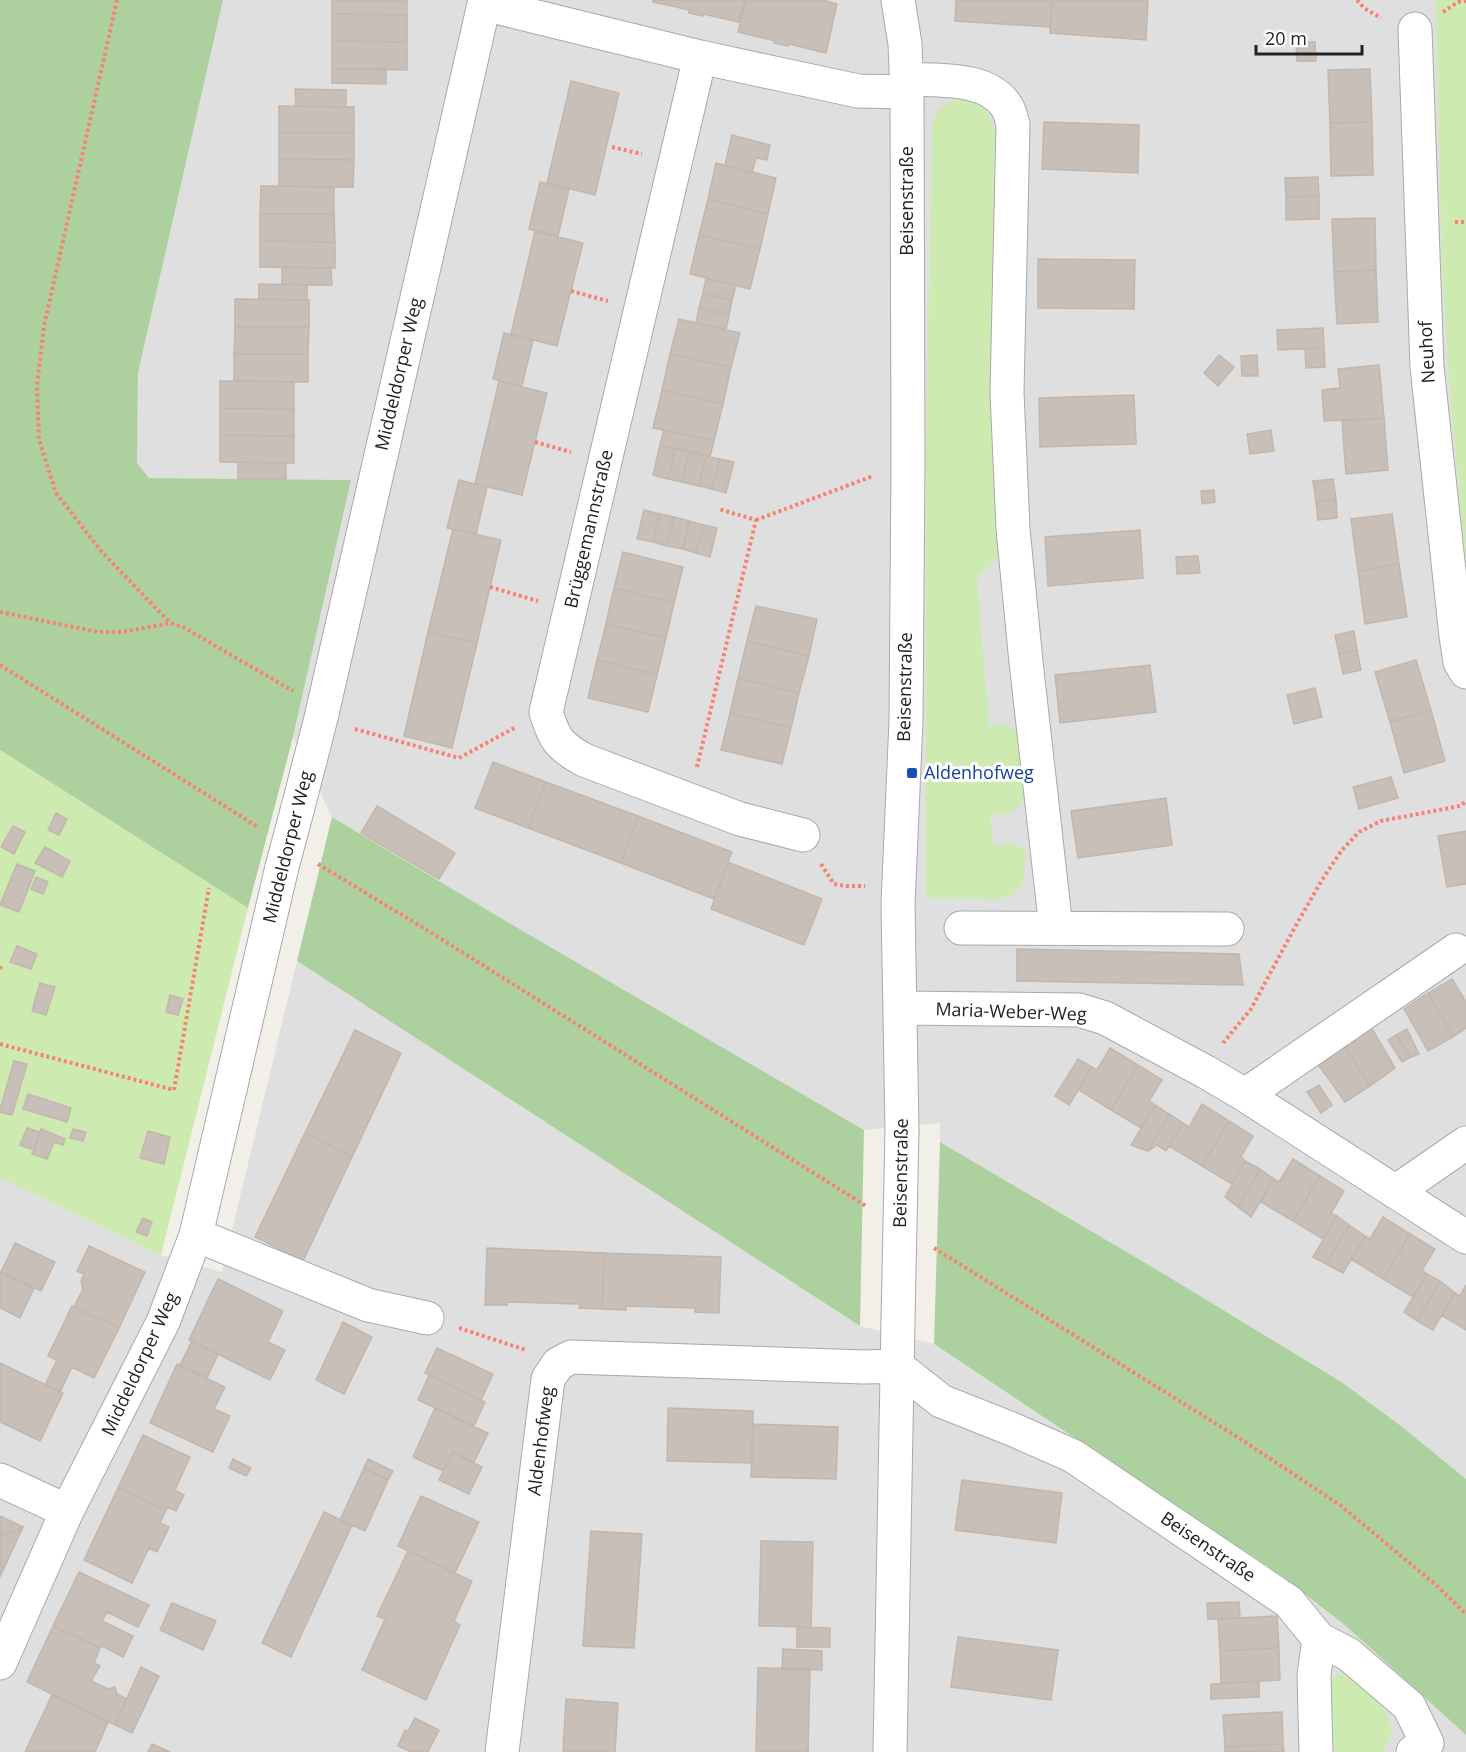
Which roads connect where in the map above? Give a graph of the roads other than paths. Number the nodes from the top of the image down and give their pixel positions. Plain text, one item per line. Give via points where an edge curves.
1 (898, 0) edge
2 (484, 2) edge
3 (1415, 29) dead end
4 (700, 57) junction
5 (907, 86) junction
6 (1466, 672) edge
7 (803, 835) dead end
8 (961, 928) dead end
9 (1056, 928) junction
10 (1227, 929) dead end
11 (1456, 950) dead end
12 (900, 1008) junction
13 (1245, 1095) junction
14 (1466, 1143) edge
15 (1395, 1192) junction
16 (196, 1235) junction
17 (1466, 1238) edge
18 (427, 1318) road end
19 (897, 1366) junction
20 (0, 1480) edge
21 (68, 1511) junction
22 (1319, 1639) junction
23 (0, 1663) edge
24 (502, 1752) edge
25 (890, 1752) edge
26 (1316, 1752) edge
27 (1413, 1752) edge

1 - 5 street, Beisenstraße
2 - 4 street
2 - 16 street, Middeldorper Weg, bridge via 322,713
3 - 6 street, Neuhof via 1426,367 1456,636 1460,662
4 - 5 street via 858,91
4 - 7 street, Brüggemannstraße via 546,712 552,733 566,750 584,760 740,819
5 - 9 street via 964,82 981,87 1007,107 1013,124 1007,392 1013,518
5 - 12 street, Beisenstraße via 908,464 906,720 898,904
8 - 9 street
9 - 10 street
11 - 13 street
12 - 13 street, Maria-Weber-Weg via 1079,1010 1105,1017
12 - 19 street, Beisenstraße, bridge via 902,1129
13 - 15 street, Maria-Weber-Weg
14 - 15 street
15 - 17 street, Maria-Weber-Weg
16 - 18 street via 368,1305
16 - 21 street, Middeldorper Weg via 163,1322
19 - 22 street, Beisenstraße via 941,1401 1073,1456 1289,1602
19 - 24 street, Aldenhofweg via 571,1357 558,1364 548,1379
19 - 25 street, Beisenstraße
20 - 21 street
21 - 23 street, Middeldorper Weg
22 - 26 street via 1314,1675
22 - 27 street, Beisenstraße via 1348,1654 1409,1706 1427,1743

